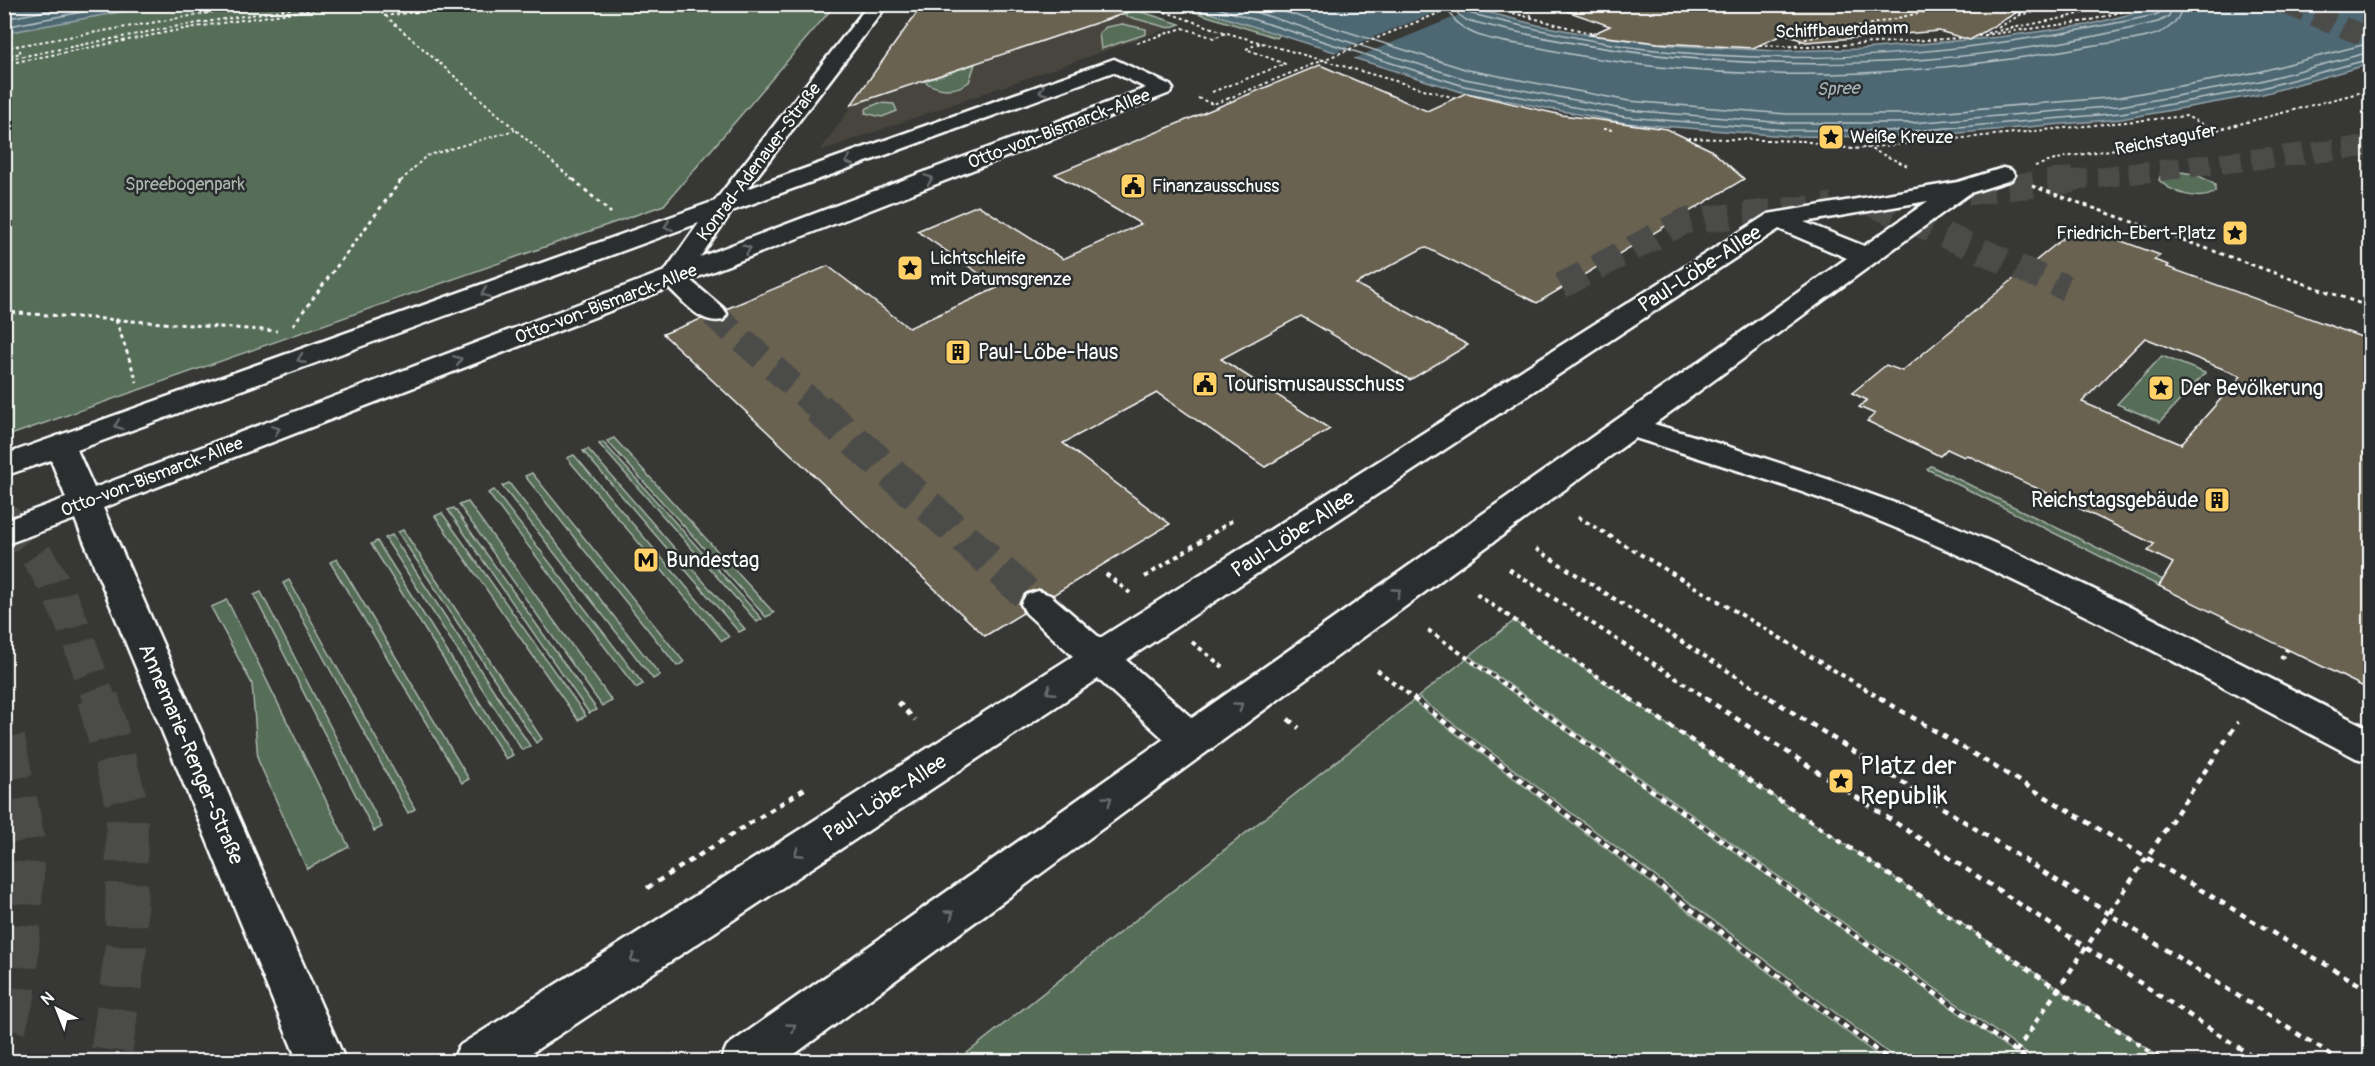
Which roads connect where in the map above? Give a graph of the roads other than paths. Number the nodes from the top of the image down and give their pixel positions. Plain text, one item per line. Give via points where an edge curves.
1 (879, 4) edge
2 (1138, 77) junction
3 (1061, 106) dead end
4 (2003, 175) road end
5 (1962, 188) junction
6 (723, 207) junction
7 (1777, 219) junction
8 (1865, 256) junction
9 (673, 278) junction
10 (713, 314) tunnel mouth
11 (1627, 426) junction
12 (60, 446) junction
13 (4, 466) edge
14 (84, 503) junction
15 (4, 534) edge
16 (1038, 604) tunnel mouth
17 (1100, 659) junction
18 (1191, 741) junction
19 (2370, 747) edge
20 (321, 1062) edge
21 (476, 1062) edge
22 (744, 1062) edge

1 - 6 street, Konrad-Adenauer-Straße
2 - 3 street
2 -> 6 street, Otto-von-Bismarck-Allee via 1114,65
9 -> 2 street, Otto-von-Bismarck-Allee via 1163,89
4 - 5 street
5 - 7 street
5 - 8 street
6 - 9 street, Konrad-Adenauer-Straße
6 -> 12 street, Otto-von-Bismarck-Allee
7 - 8 street, Paul-Löbe-Allee
7 - 17 street, Paul-Löbe-Allee
8 - 11 street
9 - 10 street
14 -> 9 street, Otto-von-Bismarck-Allee
18 -> 11 street
11 - 19 street via 1743,461 1932,530 2040,580
12 - 13 street, Otto-von-Bismarck-Allee
12 - 14 street, Annemarie-Renger-Straße
14 - 15 street, Otto-von-Bismarck-Allee
14 - 20 street, Annemarie-Renger-Straße
16 - 17 street
17 - 18 street
17 -> 21 street, Paul-Löbe-Allee
22 -> 18 street

